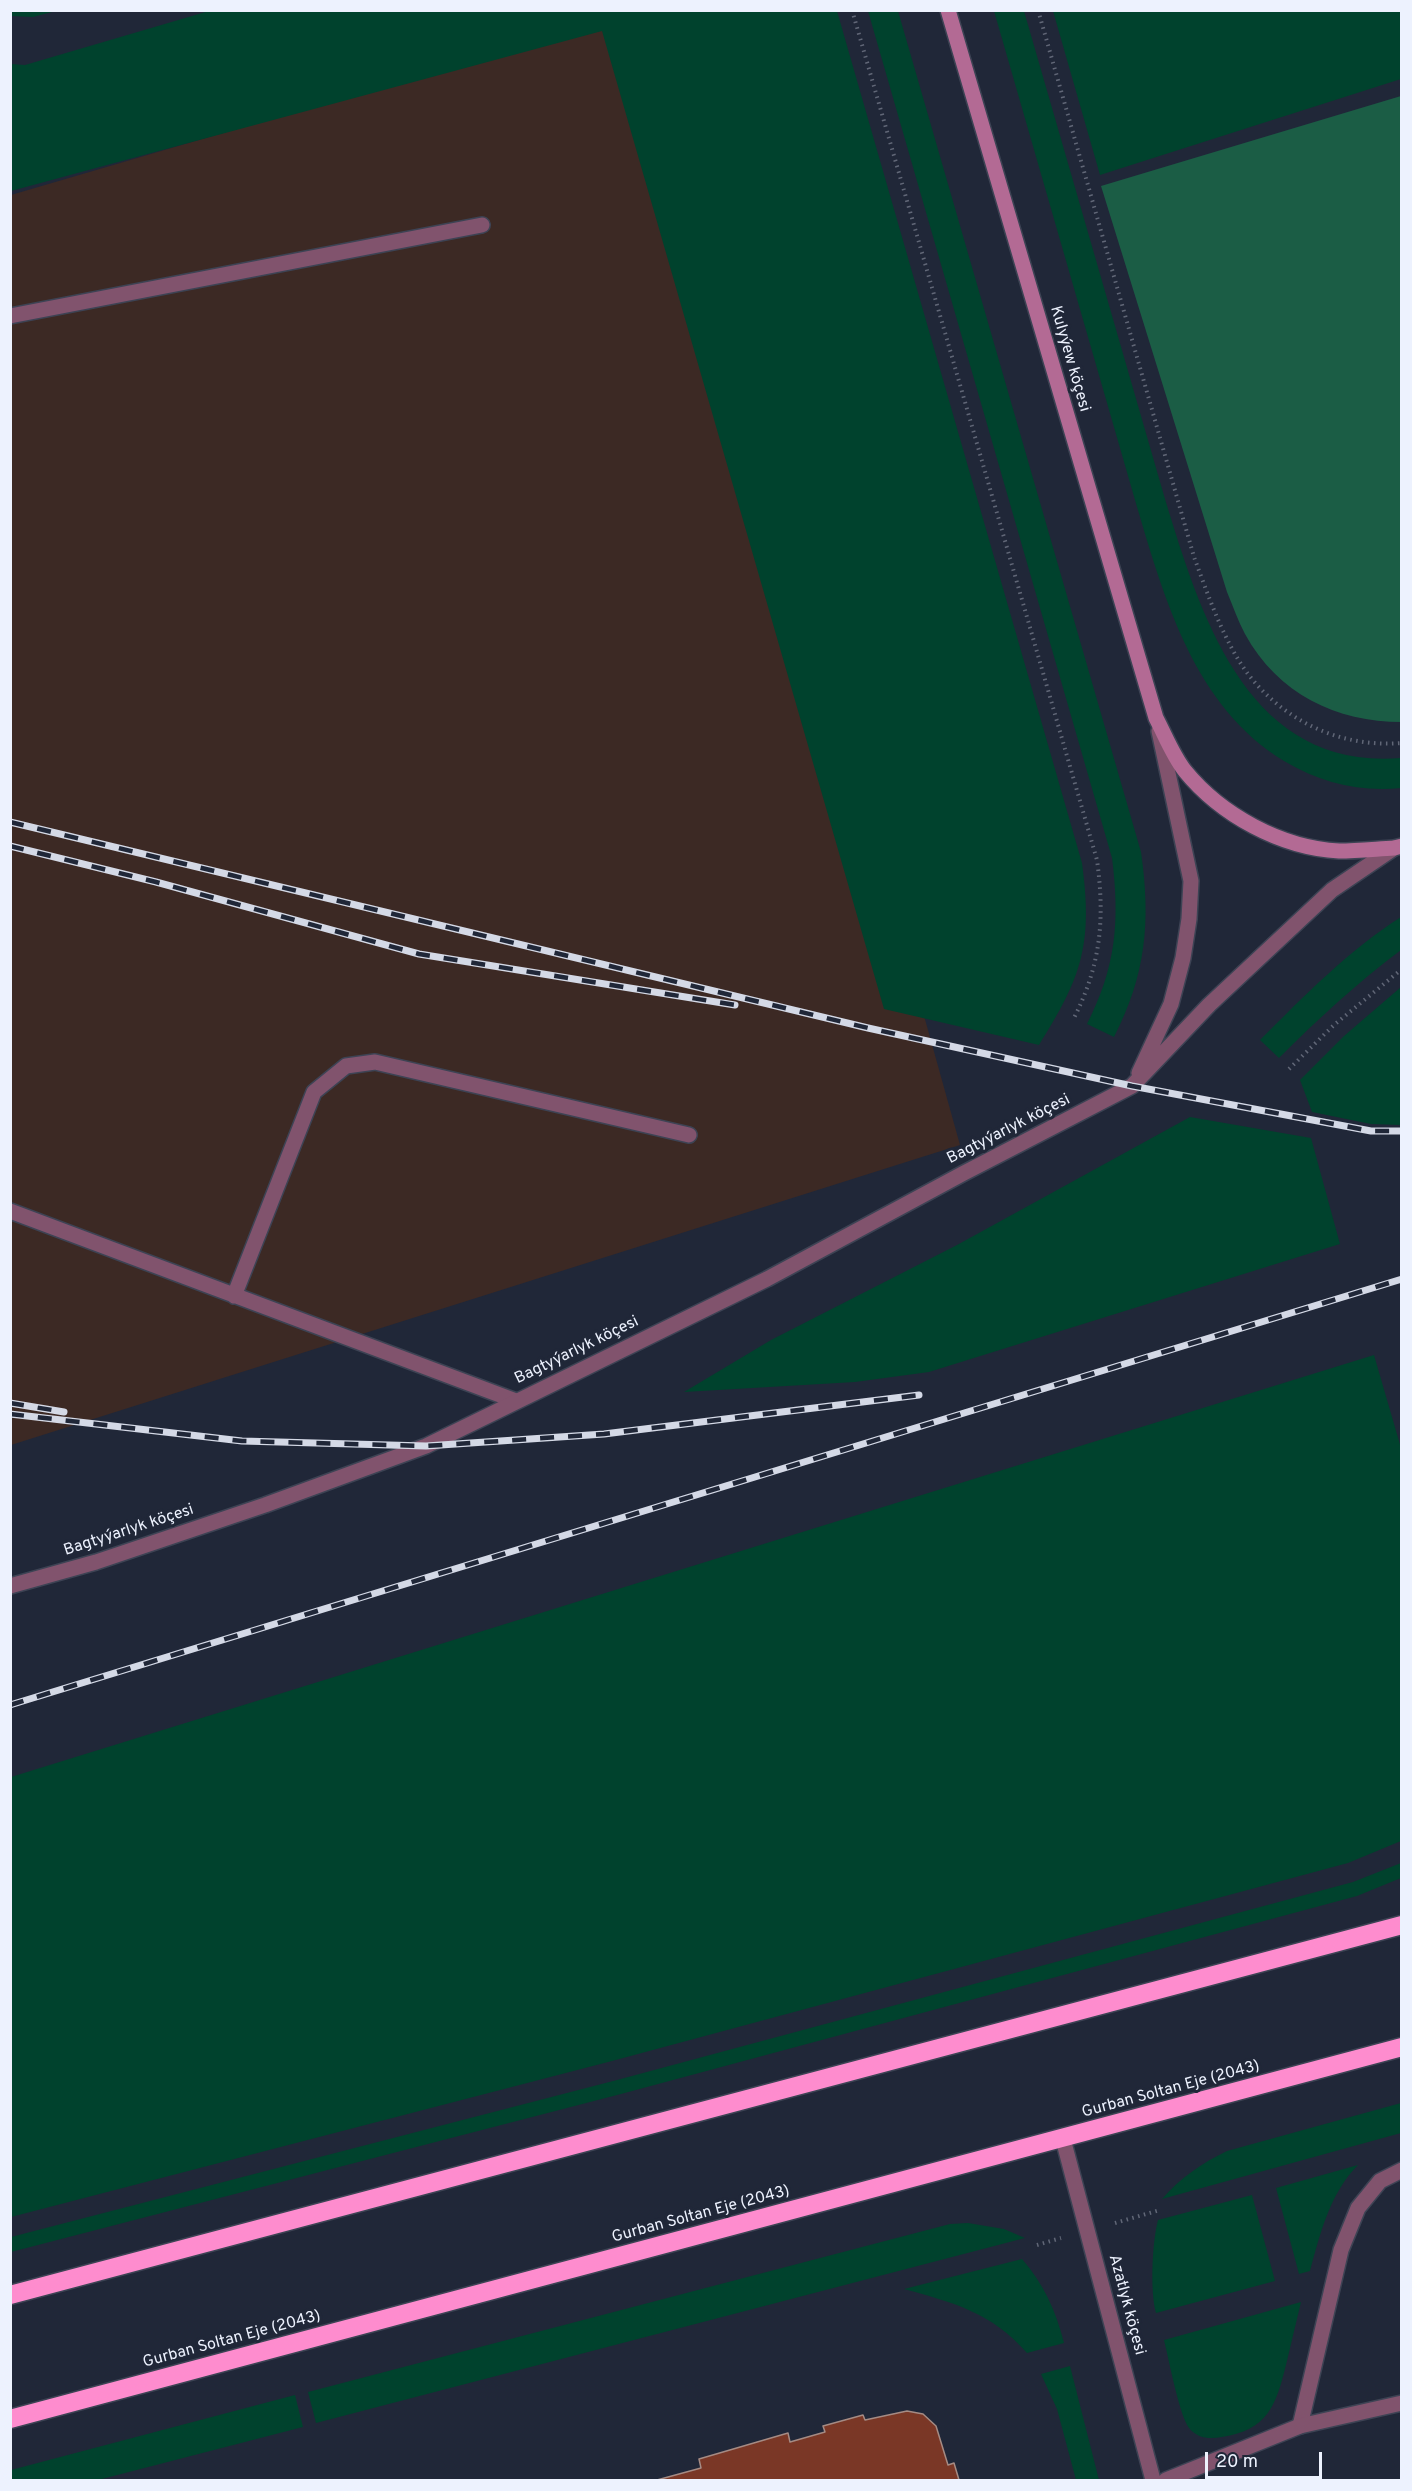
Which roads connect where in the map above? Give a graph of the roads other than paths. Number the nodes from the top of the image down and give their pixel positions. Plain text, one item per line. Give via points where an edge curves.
1 (948, 10) edge
2 (483, 225) dead end
3 (10, 316) edge
4 (1156, 718) junction
5 (1398, 847) edge
6 (1132, 1086) junction
7 (689, 1135) dead end
8 (10, 1211) edge
9 (234, 1296) junction
10 (516, 1401) junction
11 (10, 1586) edge
12 (1401, 1925) edge
13 (1401, 2047) edge
14 (1063, 2139) junction
15 (1401, 2170) edge
16 (10, 2295) edge
17 (1401, 2403) edge
18 (10, 2419) edge
19 (1300, 2426) junction
20 (1153, 2481) edge
21 (1166, 2481) edge

1 - 4 street, Kulyýew köçesi
2 - 3 street
4 - 5 street, Kulyýew köçesi via 1183,769 1212,800 1248,822 1290,842 1338,850
4 - 6 street via 1191,881 1189,919 1171,1004
5 - 6 street, Bagtyýarlyk köçesi via 1332,890 1209,1005
6 - 10 street, Bagtyýarlyk köçesi via 767,1279
7 - 9 street via 375,1062 346,1066 314,1092
8 - 9 street
9 - 10 street
10 - 11 street, Bagtyýarlyk köçesi via 426,1446 340,1478 96,1562
12 - 16 highway
13 - 14 highway, Gurban Soltan Eje (2043)
14 - 18 highway, Gurban Soltan Eje (2043)
14 - 20 street, Azatlyk köçesi
15 - 19 street via 1380,2181 1365,2199 1345,2240
17 - 19 street
19 - 21 street

